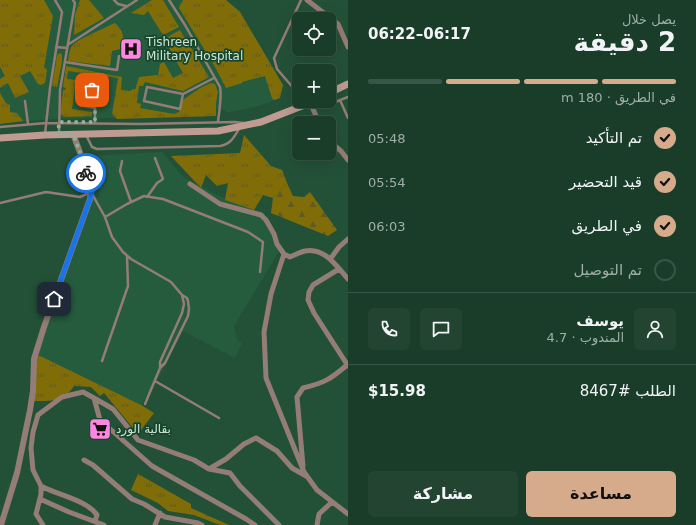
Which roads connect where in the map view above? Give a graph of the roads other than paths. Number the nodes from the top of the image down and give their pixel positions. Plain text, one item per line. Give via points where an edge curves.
1 (55, 0) edge
2 (73, 0) edge
3 (114, 0) edge
4 (134, 0) edge
5 (137, 0) edge
6 (169, 0) edge
7 (301, 0) edge
8 (307, 0) edge
9 (128, 5) junction
10 (68, 44) junction
11 (56, 47) junction
12 (348, 47) edge
13 (67, 48) junction
14 (119, 56) dead end
15 (65, 62) junction
16 (214, 78) junction
17 (348, 84) edge
18 (336, 90) edge
19 (183, 94) junction
20 (348, 97) edge
21 (340, 100) junction
22 (25, 101) dead end
23 (336, 102) edge
24 (95, 108) junction
25 (298, 108) edge
26 (294, 110) junction
27 (348, 118) edge
28 (59, 122) junction
29 (95, 122) junction
30 (218, 122) junction
31 (46, 123) junction
32 (28, 124) junction
33 (251, 125) junction
34 (0, 126) edge
35 (240, 128) junction
36 (73, 134) junction
37 (86, 134) junction
38 (45, 135) junction
39 (58, 135) junction
40 (0, 138) edge
41 (336, 147) edge
42 (155, 158) dead end
43 (348, 160) edge
44 (122, 161) dead end
45 (190, 184) dead end
46 (92, 192) junction
47 (147, 197) junction
48 (131, 202) junction
49 (0, 203) edge
50 (105, 217) junction
51 (348, 239) edge
52 (284, 254) junction
53 (127, 256) junction
54 (331, 258) junction
55 (339, 269) junction
56 (260, 272) dead end
57 (348, 279) edge
58 (182, 295) junction
59 (177, 324) junction
60 (182, 327) junction
61 (102, 361) dead end
62 (348, 365) edge
63 (160, 368) junction
64 (155, 381) junction
65 (94, 398) junction
66 (145, 404) dead end
67 (30, 410) junction
68 (38, 415) junction
69 (219, 418) dead end
70 (84, 460) dead end
71 (209, 469) junction
72 (304, 472) junction
73 (308, 478) junction
74 (41, 486) junction
75 (40, 499) junction
76 (332, 502) junction
77 (160, 513) junction
78 (348, 514) edge
79 (96, 521) junction
80 (1, 525) edge
81 (43, 525) edge
82 (104, 525) edge
83 (155, 525) edge
84 (202, 525) edge
85 (254, 525) edge
86 (279, 525) edge
87 (317, 525) edge

1 - 11 lane via 62,12
2 - 10 lane via 75,3
3 - 9 lane via 121,6
4 - 9 lane
5 - 9 lane
6 - 16 lane
7 - 26 lane via 274,58 277,68 295,90
8 - 12 street via 338,24
9 - 10 lane
10 - 13 lane
11 - 13 lane
11 - 31 lane
13 - 15 lane
14 - 15 lane via 117,70
15 - 28 lane via 60,90
16 - 19 lane
16 - 30 lane via 221,93
17 - 18 main road
19 - 19 lane via 147,87 144,101 180,109
20 - 21 lane
21 - 23 lane
21 - 27 lane
22 - 32 lane
24 - 24 lane via 91,100 92,80 82,79 80,105
24 - 29 lane
25 - 26 main road
26 - 33 main road
28 - 29 lane
28 - 31 lane
28 - 39 lane
29 - 30 lane
30 - 33 lane
31 - 32 lane
31 - 38 lane
32 - 34 lane
33 - 35 main road
35 - 37 main road via 218,131
35 - 37 lane via 232,141 220,146 97,149 92,147
36 - 37 main road
36 - 39 main road
36 - 46 street
38 - 39 main road
38 - 40 main road
41 - 43 street
42 - 47 lane via 163,179
44 - 48 lane via 120,171
45 - 52 street via 220,204 261,215
46 - 49 lane via 80,197 46,192
46 - 50 lane
46 - 67 street via 34,359
47 - 48 lane
47 - 56 lane via 163,199 248,232 263,242
48 - 50 lane
50 - 53 lane via 115,242
51 - 54 street via 338,247
52 - 54 street via 290,258 305,251 316,251
52 - 72 street via 270,294 264,332 266,378
53 - 58 lane via 167,279
53 - 61 lane via 128,286
54 - 55 street
55 - 57 street
55 - 62 street via 313,285 308,300
58 - 59 lane via 183,310
58 - 60 lane via 187,298 190,309
59 - 60 lane
59 - 63 lane via 160,362
60 - 63 lane
62 - 72 street via 322,383 303,388 298,397
63 - 64 lane
64 - 66 lane
64 - 69 lane
65 - 68 street via 84,392 62,397
65 - 71 street via 113,409 138,440 194,460
65 - 85 street via 100,420 152,466
67 - 68 lane
67 - 80 street via 17,473
68 - 74 street via 32,448 33,470
70 - 77 street via 132,499
71 - 73 street via 256,438 277,451 292,468
71 - 86 street via 230,473
72 - 73 street
73 - 76 street via 317,490
74 - 75 street
74 - 79 street via 94,511 97,515
75 - 79 street
75 - 81 street via 36,514
76 - 78 street
76 - 87 street via 319,514
77 - 83 street
77 - 84 street via 165,517
79 - 82 street

